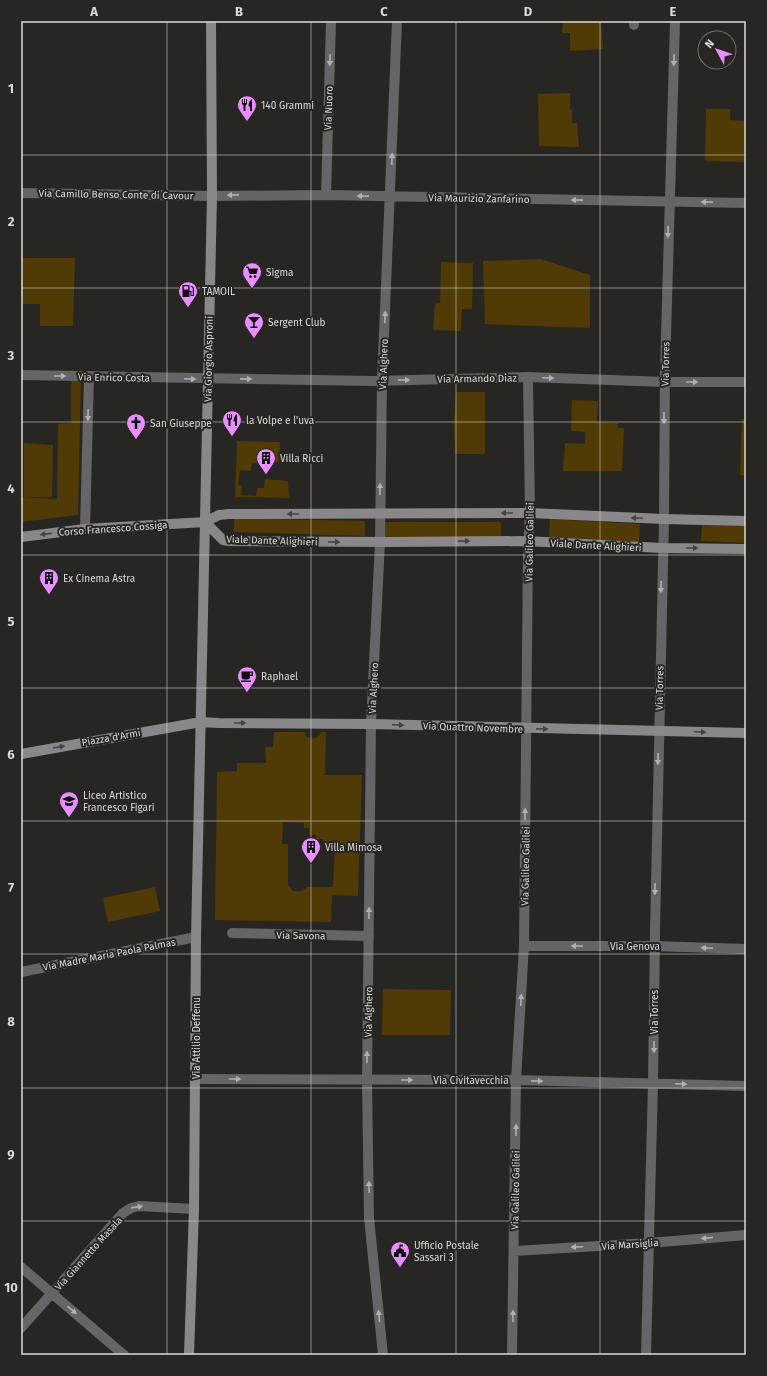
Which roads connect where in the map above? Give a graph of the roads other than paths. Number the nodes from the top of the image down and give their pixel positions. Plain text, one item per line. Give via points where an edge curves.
1 (211, 21) edge
2 (331, 21) edge
3 (397, 21) edge
4 (675, 21) edge
5 (21, 192) edge
6 (326, 195) junction
7 (212, 196) junction
8 (391, 197) junction
9 (669, 201) junction
10 (746, 203) edge
11 (21, 375) edge
12 (89, 376) junction
13 (528, 377) junction
14 (207, 379) junction
15 (382, 381) junction
16 (665, 382) junction
17 (746, 382) edge
18 (530, 513) junction
19 (380, 514) junction
20 (664, 520) junction
21 (746, 521) edge
22 (205, 522) junction
23 (85, 529) junction
24 (21, 537) edge
25 (380, 542) junction
26 (528, 542) junction
27 (662, 548) junction
28 (746, 549) edge
29 (201, 722) junction
30 (372, 724) junction
31 (526, 728) junction
32 (659, 730) junction
33 (746, 733) edge
34 (21, 754) edge
35 (232, 933) dead end
36 (369, 936) junction
37 (196, 937) junction
38 (524, 946) junction
39 (654, 946) junction
40 (746, 949) edge
41 (21, 972) edge
42 (196, 1078) junction
43 (367, 1080) junction
44 (516, 1080) junction
45 (653, 1083) junction
46 (746, 1086) edge
47 (194, 1209) junction
48 (746, 1234) edge
49 (650, 1243) junction
50 (514, 1251) junction
51 (21, 1267) edge
52 (52, 1293) junction
53 (21, 1328) edge
54 (124, 1355) edge
55 (190, 1355) edge
56 (383, 1355) edge
57 (512, 1355) edge
58 (646, 1355) edge

1 - 7 street, Via Giorgio Asproni
2 -> 6 street, Via Nuoro
8 -> 3 street, Via Alghero
4 -> 9 street, Via Torres
5 - 7 street, Via Camillo Benso Conte di Cavour
6 -> 7 street, Via Maurizio Zanfarino
8 -> 6 street, Via Maurizio Zanfarino
7 - 14 street, Via Giorgio Asproni
9 -> 8 street, Via Maurizio Zanfarino
15 -> 8 street, Via Alghero
10 -> 9 street, Via Maurizio Zanfarino
9 -> 16 street, Via Torres
11 -> 12 street, Via Enrico Costa
12 -> 14 street, Via Enrico Costa
12 -> 23 street
15 -> 13 street, Via Armando Diaz
13 -> 16 street, Via Armando Diaz
13 - 18 street, Via Galileo Galilei
14 -> 15 street, Via Armando Diaz
14 - 22 street, Via Giorgio Asproni
19 -> 15 street, Via Alghero
16 -> 17 street, Via Armando Diaz
16 -> 20 street, Via Torres
18 -> 19 street
20 -> 18 street
18 - 26 street, Via Galileo Galilei
19 -> 22 street via 219,514
19 - 25 street, Via Alghero
20 - 21 street
20 - 27 street, Via Torres
22 - 23 street, Corso Francesco Cossiga
22 -> 25 street, Viale Dante Alighieri via 223,540
22 - 29 street, Via Giorgio Asproni
23 -> 24 street, Corso Francesco Cossiga
25 -> 26 street, Viale Dante Alighieri
25 - 30 street, Via Alghero
26 - 27 street, Viale Dante Alighieri
26 - 31 street, Via Galileo Galilei
27 -> 28 street, Viale Dante Alighieri
27 -> 32 street, Via Torres
29 -> 30 street, Via Quattro Novembre
34 -> 29 street, Piazza d'Armi
29 - 37 street, Via Attilio Deffenu
30 -> 31 street, Via Quattro Novembre
36 -> 30 street, Via Alghero
31 -> 32 street, Via Quattro Novembre
38 -> 31 street, Via Galileo Galilei
32 -> 33 street, Via Quattro Novembre
32 -> 39 street, Via Torres
35 - 36 street, Via Savona
43 -> 36 street, Via Alghero
37 - 41 street, Via Madre Maria Paola Palmas
37 - 42 street, Via Attilio Deffenu
39 -> 38 street, Via Genova
44 -> 38 street, Via Galileo Galilei
40 -> 39 street, Via Genova
39 -> 45 street, Via Torres
42 -> 43 street, Via Civitavecchia
42 - 47 street, Via Attilio Deffenu
43 -> 44 street, Via Civitavecchia
56 -> 43 street, Via Alghero via 369,1218
44 -> 45 street, Via Civitavecchia
50 -> 44 street, Via Galileo Galilei
45 -> 46 street, Via Civitavecchia
45 - 49 street, Via Torres
52 -> 47 street, Via Giannetto Masala via 123,1213 131,1208 138,1206
47 - 55 street, Via Attilio Deffenu
48 -> 49 street, Via Marsiglia
49 -> 50 street, Via Marsiglia
49 - 58 street, Via Torres
57 -> 50 street, Via Galileo Galilei
51 - 52 street
52 - 53 street, Via Giannetto Masala
52 -> 54 street

